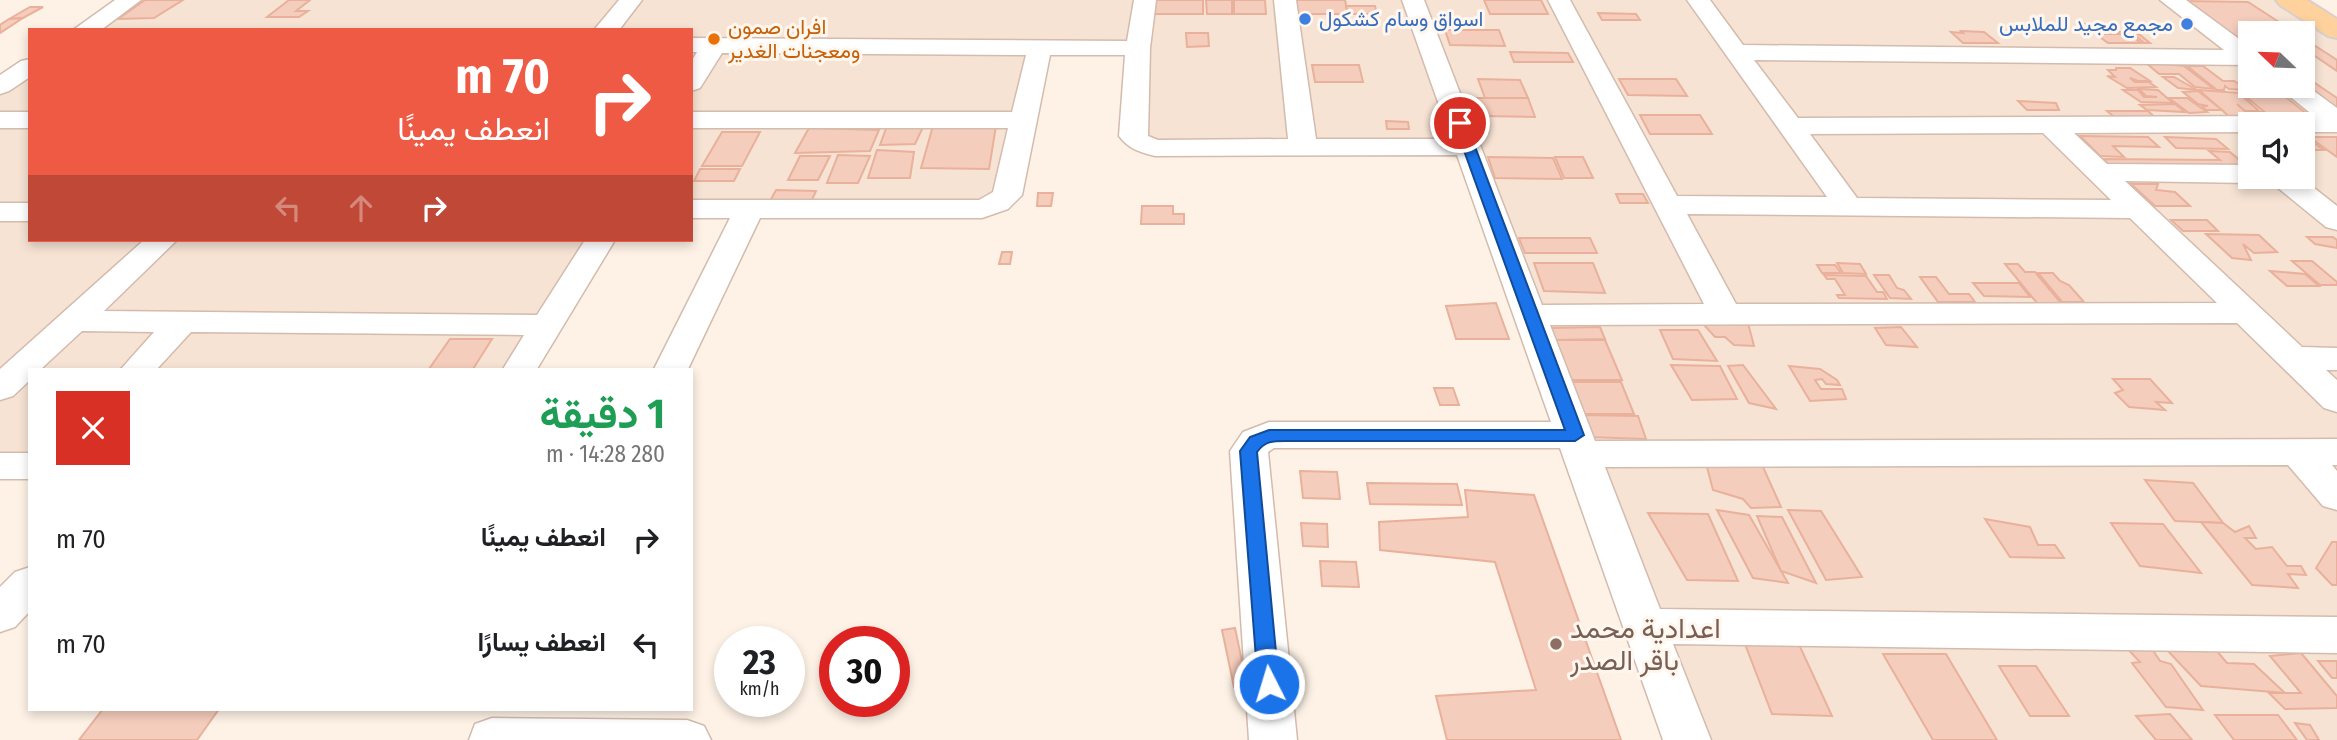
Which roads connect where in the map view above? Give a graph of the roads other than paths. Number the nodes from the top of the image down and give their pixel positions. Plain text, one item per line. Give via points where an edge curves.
1 (130, 0) edge
2 (631, 0) edge
3 (1145, 0) edge
4 (1284, 0) edge
5 (1413, 0) edge
6 (1559, 0) edge
7 (1698, 0) edge
8 (2171, 0) edge
9 (2289, 0) edge
10 (2314, 0) edge
11 (2337, 14) edge
12 (88, 28) edge
13 (608, 28) edge
14 (2337, 30) edge
15 (703, 45) edge
16 (1040, 46) junction
17 (1138, 48) junction
18 (2238, 49) edge
19 (1738, 52) junction
20 (2238, 58) edge
21 (28, 67) edge
22 (693, 77) edge
23 (0, 86) edge
24 (2306, 98) edge
25 (0, 120) edge
26 (28, 120) edge
27 (693, 120) edge
28 (1022, 120) junction
29 (2337, 122) edge
30 (2049, 124) junction
31 (2216, 124) junction
32 (1791, 126) junction
33 (2238, 142) edge
34 (1469, 147) junction
35 (1303, 149) junction
36 (2099, 172) junction
37 (2238, 174) edge
38 (2297, 189) edge
39 (1667, 205) junction
40 (1849, 206) junction
41 (693, 209) edge
42 (749, 209) junction
43 (2138, 209) junction
44 (0, 212) edge
45 (28, 212) edge
46 (2337, 221) edge
47 (160, 242) edge
48 (599, 242) edge
49 (2246, 313) junction
50 (1725, 314) junction
51 (1531, 315) junction
52 (73, 321) junction
53 (182, 322) junction
54 (548, 325) junction
55 (2293, 358) junction
56 (2337, 359) edge
57 (139, 368) edge
58 (521, 368) edge
59 (671, 368) edge
60 (0, 388) edge
61 (2337, 400) edge
62 (1579, 444) junction
63 (2298, 452) junction
64 (2337, 452) edge
65 (0, 466) edge
66 (28, 466) edge
67 (2337, 496) edge
68 (28, 585) edge
69 (0, 615) edge
70 (1645, 626) junction
71 (2337, 635) edge
72 (497, 729) edge
73 (687, 740) edge
74 (1273, 740) edge
75 (1687, 740) edge

1 - 12 street
2 - 13 street
3 - 17 street
4 - 35 street
5 - 34 street
6 - 39 street
7 - 19 street
8 - 18 street
9 - 14 main road
10 - 11 main road
15 - 16 street
15 - 22 street
16 - 17 street
16 - 28 street
17 - 35 street via 1133,136 1138,142 1155,148
19 - 20 street
19 - 32 street
21 - 23 street
24 - 29 street
25 - 26 street
27 - 28 street
28 - 42 street via 1007,195 982,209
29 - 31 street
30 - 31 street
30 - 32 street
30 - 36 street
31 - 33 street
32 - 40 street
34 - 35 street
34 - 51 street
36 - 37 street
36 - 43 street
38 - 46 street
39 - 40 street
39 - 50 street
40 - 43 street
41 - 42 street
42 - 59 street
43 - 49 street
44 - 45 street
47 - 52 street
48 - 54 street
49 - 50 street
49 - 55 street
50 - 51 street
51 - 62 street
52 - 53 street
52 - 60 street
53 - 54 street
53 - 57 street
54 - 58 street
55 - 56 street
55 - 61 street
62 - 63 street
62 - 70 street
62 - 74 street via 1285,435 1256,441 1249,451
63 - 64 street
63 - 67 street
65 - 66 street
68 - 69 street
70 - 71 street
70 - 75 street
72 - 73 street

